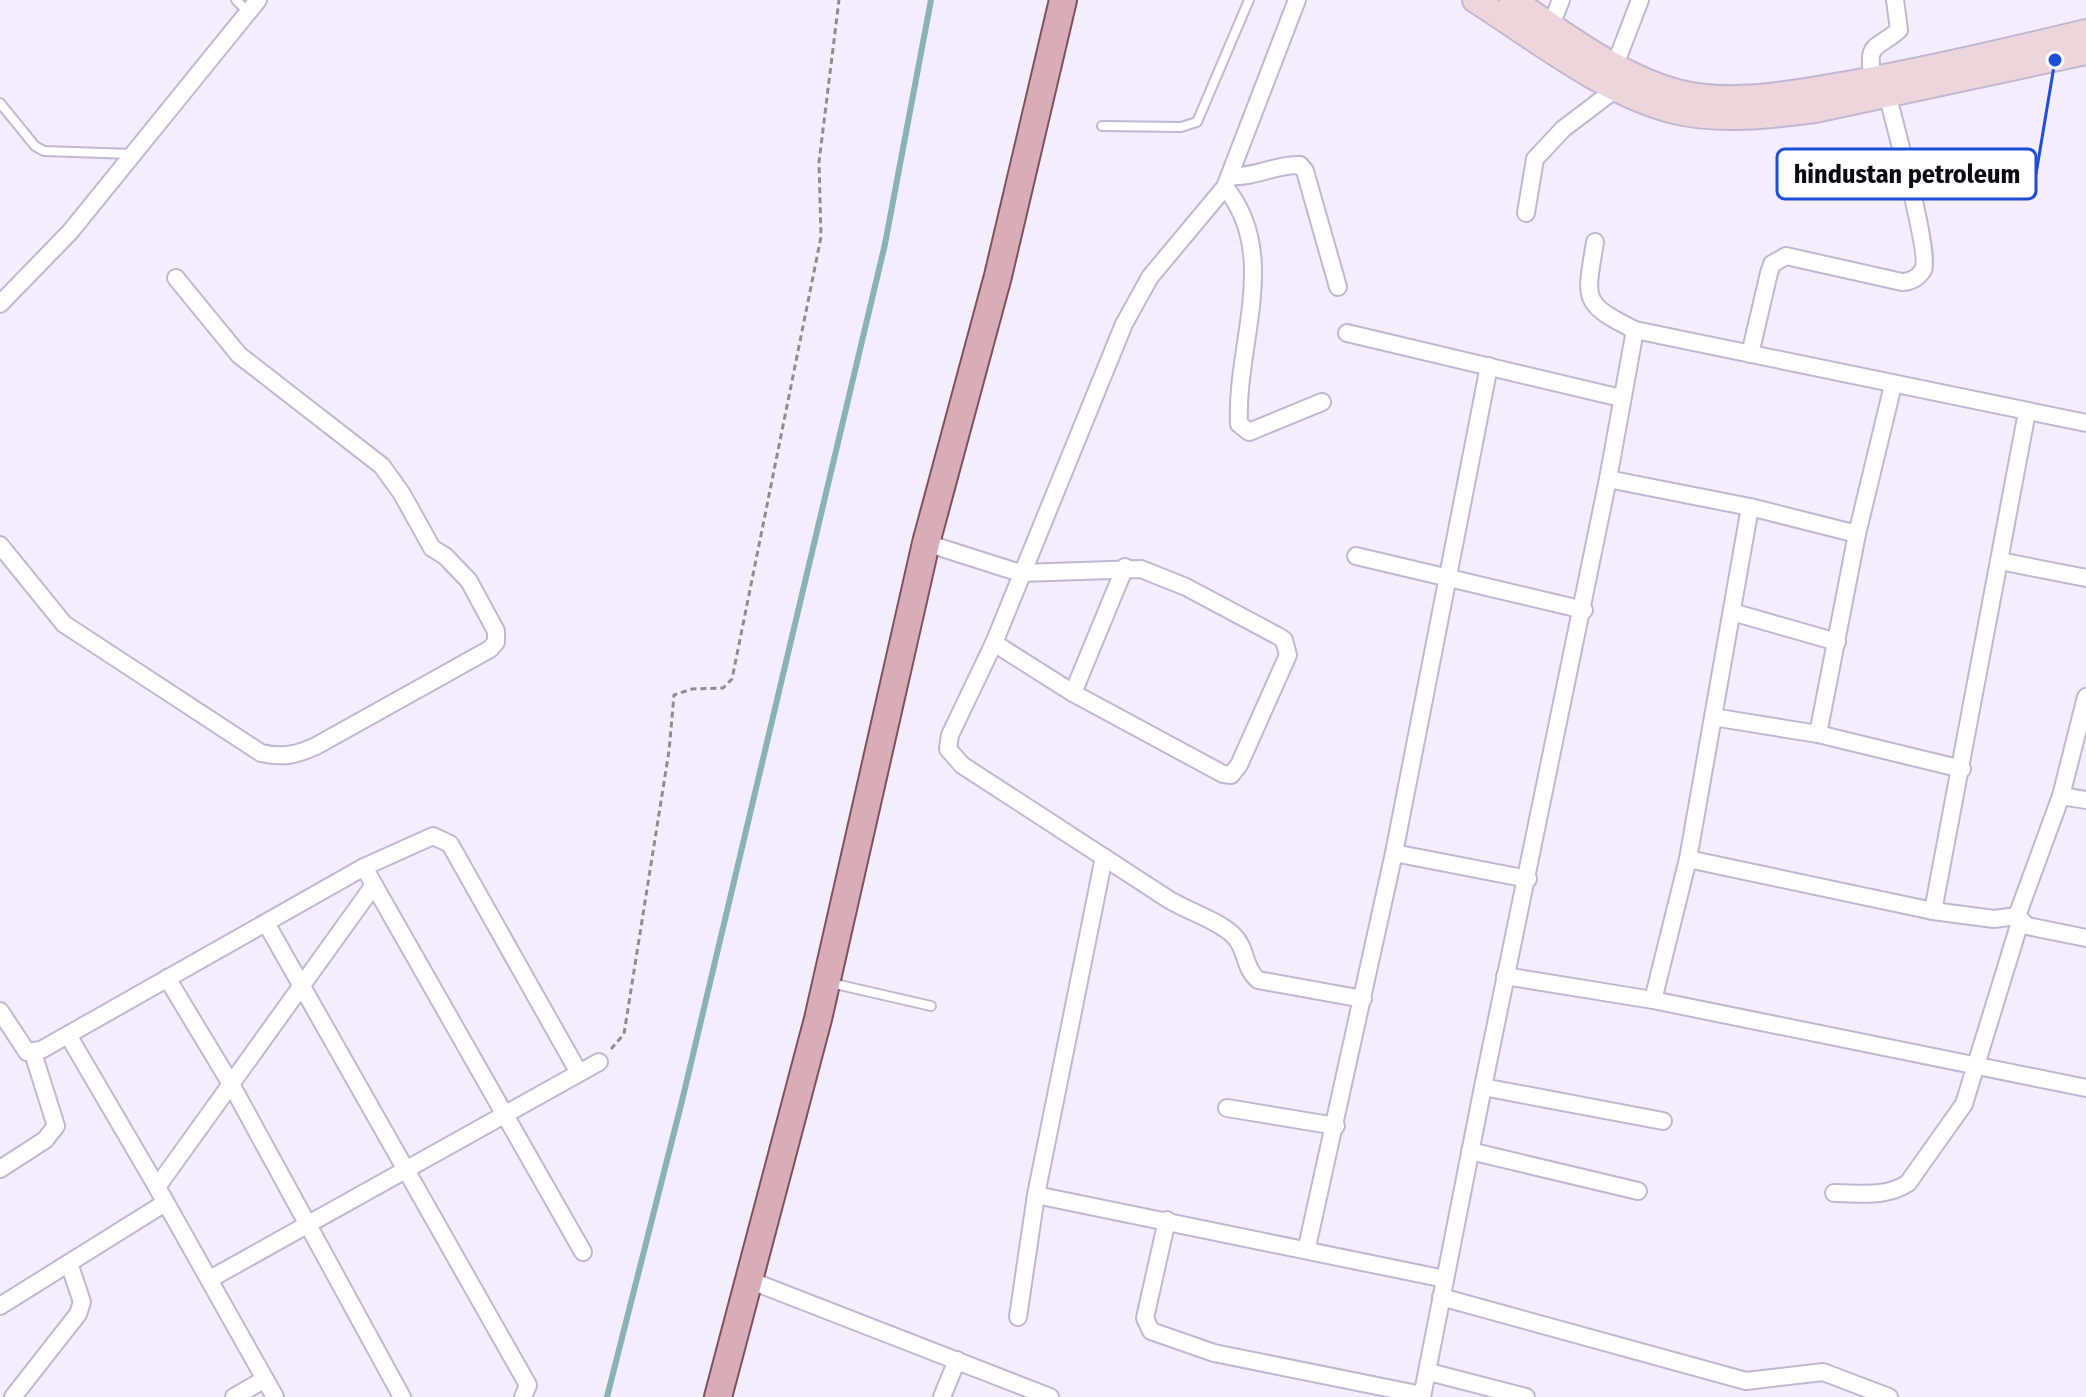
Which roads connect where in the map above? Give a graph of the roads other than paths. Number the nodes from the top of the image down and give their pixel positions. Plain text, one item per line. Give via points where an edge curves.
1 (1063, 0) edge
2 (1249, 0) edge
3 (1297, 0) edge
4 (1475, 0) edge
5 (1512, 0) edge
6 (1561, 0) edge
7 (1640, 0) edge
8 (1895, 0) edge
9 (247, 4) edge
10 (1551, 25) junction
11 (2086, 32) edge
12 (2086, 52) edge
13 (1616, 76) junction
14 (1880, 88) junction
15 (0, 103) edge
16 (1102, 126) dead end
17 (133, 154) junction
18 (1227, 181) junction
19 (1526, 213) dead end
20 (1595, 242) dead end
21 (176, 278) dead end
22 (1338, 287) dead end
23 (0, 304) edge
24 (1635, 330) junction
25 (1347, 333) dead end
26 (1750, 354) junction
27 (1489, 366) junction
28 (1893, 385) junction
29 (1621, 398) junction
30 (1322, 402) dead end
31 (2027, 412) junction
32 (2086, 423) edge
33 (1608, 479) junction
34 (1750, 507) junction
35 (1857, 534) junction
36 (926, 543) junction
37 (0, 545) edge
38 (1356, 556) dead end
39 (2000, 561) junction
40 (1125, 567) junction
41 (1020, 573) junction
42 (1448, 577) junction
43 (2086, 578) edge
44 (1584, 610) junction
45 (1732, 612) junction
46 (1837, 642) junction
47 (994, 643) junction
48 (1073, 693) junction
49 (2086, 697) edge
50 (1713, 717) junction
51 (1818, 734) junction
52 (1962, 769) junction
53 (2061, 796) junction
54 (2086, 800) edge
55 (1394, 853) junction
56 (1104, 857) junction
57 (1688, 859) junction
58 (364, 867) junction
59 (1528, 879) junction
60 (374, 885) junction
61 (1933, 911) junction
62 (2019, 919) junction
63 (266, 923) junction
64 (2086, 938) edge
65 (1505, 976) junction
66 (167, 978) junction
67 (826, 982) junction
68 (301, 983) junction
69 (1363, 999) junction
70 (1653, 1000) junction
71 (931, 1006) dead end
72 (3, 1022) edge
73 (68, 1035) junction
74 (33, 1053) junction
75 (599, 1062) road end
76 (1973, 1066) junction
77 (579, 1073) junction
78 (231, 1084) junction
79 (1483, 1087) junction
80 (2086, 1088) edge
81 (1227, 1108) dead end
82 (502, 1115) junction
83 (1663, 1121) dead end
84 (1336, 1126) junction
85 (1470, 1151) junction
86 (0, 1169) edge
87 (405, 1169) junction
88 (157, 1187) junction
89 (1638, 1191) dead end
90 (1834, 1193) dead end
91 (1036, 1195) junction
92 (165, 1203) junction
93 (1167, 1220) junction
94 (307, 1225) junction
95 (1307, 1247) junction
96 (583, 1252) dead end
97 (69, 1263) junction
98 (210, 1279) junction
99 (1445, 1279) junction
100 (749, 1280) junction
101 (1441, 1297) junction
102 (0, 1306) edge
103 (1018, 1317) dead end
104 (957, 1360) junction
105 (1429, 1372) junction
106 (265, 1379) junction
107 (1422, 1396) edge
108 (13, 1397) edge
109 (234, 1397) edge
110 (275, 1397) edge
111 (402, 1397) edge
112 (523, 1397) edge
113 (718, 1397) edge
114 (942, 1397) edge
115 (1050, 1397) edge
116 (1526, 1397) edge
117 (1889, 1397) edge

1 - 36 main road via 998,276
2 - 16 lane via 1197,122 1181,127
3 - 18 street
4 - 13 main road
5 - 10 main road
6 - 10 street
7 - 13 street
8 - 14 street via 1899,30 1874,45 1869,57
9 - 17 street
10 - 13 main road
11 - 14 main road
12 - 14 main road
13 - 14 main road via 1673,111 1727,116 1771,115
13 - 19 street via 1535,159
14 - 26 street via 1920,233 1923,270 1902,282 1786,256 1772,264
15 - 17 lane via 44,151
17 - 23 street via 70,232
18 - 22 street via 1300,165
18 - 30 street via 1242,212 1254,259 1239,424 1249,432
18 - 41 street via 1150,277 1124,324
20 - 24 street via 1588,292 1592,302 1606,316
21 - 37 street via 239,355 382,466 432,548 469,581 496,631 496,642 316,746 278,757 250,746 64,624
24 - 26 street
24 - 29 street
25 - 27 street
26 - 28 street
27 - 29 street
27 - 42 street
28 - 31 street
28 - 35 street
29 - 33 street
31 - 32 street
31 - 39 street
33 - 34 street
33 - 44 street
34 - 35 street
34 - 45 street
35 - 46 street
36 - 41 street
36 - 67 main road
38 - 42 street
39 - 43 street
39 - 52 street
40 - 41 street
40 - 48 street
40 - 48 street via 1186,587 1278,636 1287,647 1286,665 1231,775
41 - 47 street
42 - 44 street
42 - 55 street
44 - 59 street
45 - 46 street
45 - 50 street
46 - 51 street
47 - 48 street
47 - 56 street via 948,749 962,765
49 - 53 street
50 - 51 street
50 - 57 street
51 - 52 street
52 - 61 street
53 - 54 street
53 - 62 street
55 - 59 street
55 - 69 street
56 - 69 street via 1191,914 1228,930 1244,951 1247,970 1258,980
56 - 91 street
57 - 61 street
57 - 70 street
58 - 60 street
58 - 63 street
58 - 77 street via 433,836 450,844
59 - 65 street
60 - 68 street
60 - 82 street
61 - 62 street
62 - 64 street
62 - 76 street
63 - 66 street
63 - 68 street
65 - 70 street
65 - 79 street
66 - 73 street
66 - 78 street
67 - 71 lane
67 - 100 main road
68 - 78 street
68 - 87 street
69 - 84 street
70 - 76 street
72 - 74 street
73 - 74 street
73 - 88 street
74 - 86 street via 56,1126 45,1140
75 - 77 street
76 - 80 street
76 - 90 street via 1957,1116 1908,1183 1889,1193
77 - 82 street
78 - 88 street
78 - 94 street
79 - 83 street
79 - 85 street
81 - 84 street
82 - 87 street
82 - 96 street
84 - 95 street
85 - 89 street
85 - 99 street
87 - 94 street
87 - 112 street via 528,1385
88 - 92 street
91 - 93 street
91 - 103 street
92 - 97 street
92 - 98 street
93 - 95 street
93 - 107 street via 1145,1318 1151,1331 1214,1353
94 - 98 street
94 - 111 street
95 - 99 street
97 - 102 street
97 - 108 street via 82,1302 78,1314
98 - 106 street
99 - 101 street
100 - 104 street
100 - 113 main road
101 - 105 street
101 - 117 street via 1746,1381 1823,1372
104 - 114 street
104 - 115 street
105 - 107 street
105 - 116 street
106 - 109 street
106 - 110 street

